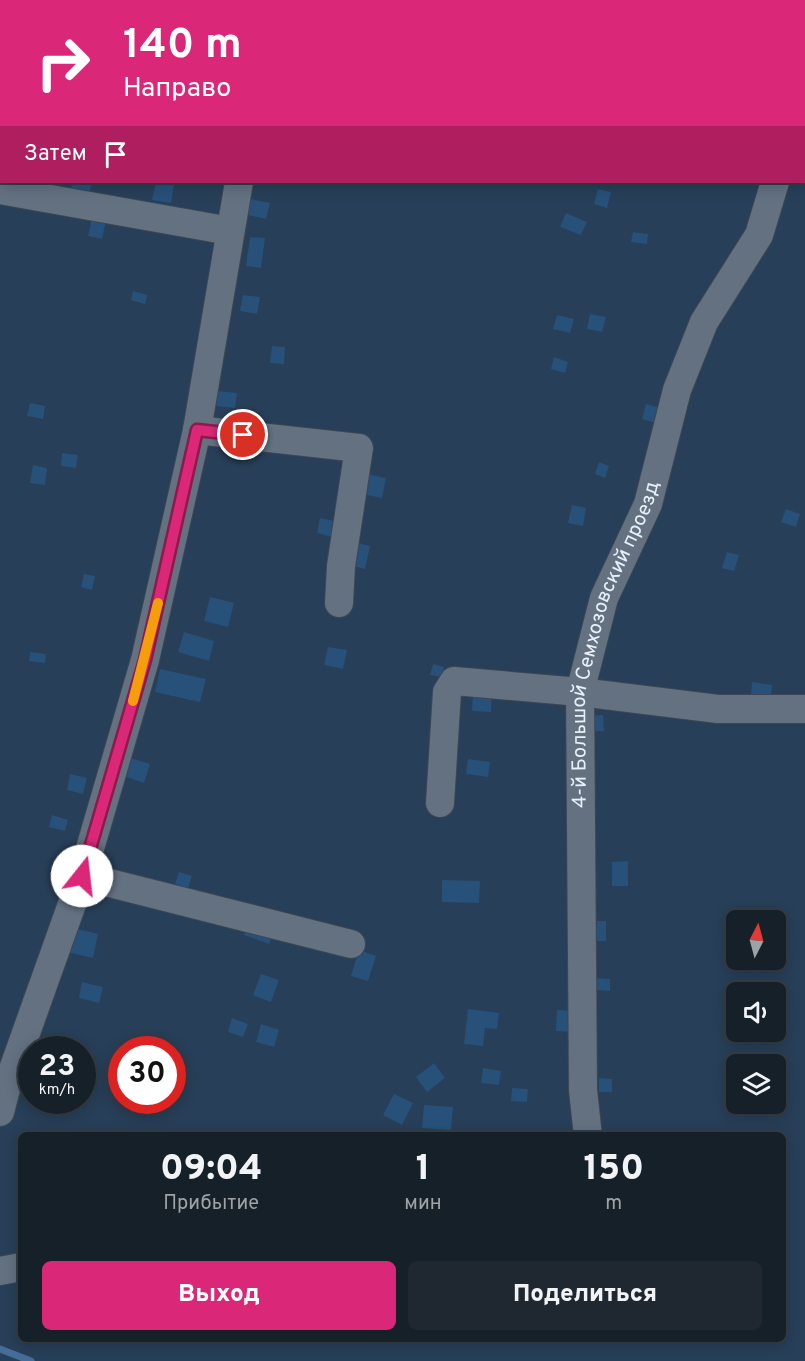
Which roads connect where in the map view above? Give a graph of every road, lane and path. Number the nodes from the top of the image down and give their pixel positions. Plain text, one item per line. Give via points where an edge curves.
1 (239, 183) edge
2 (775, 183) edge
3 (0, 190) edge
4 (230, 231) junction
5 (197, 430) junction
6 (339, 603) dead end
7 (580, 692) junction
8 (805, 710) edge
9 (440, 803) dead end
10 (82, 876) junction
11 (351, 944) dead end
12 (0, 1112) edge
13 (588, 1132) edge
14 (18, 1268) edge
15 (0, 1271) edge

1 - 4 street
2 - 7 street, 4-й Большой Семхозовский проезд via 759,235 704,322 677,390 648,504 604,598
3 - 4 street
4 - 5 street
5 - 6 street via 359,448
5 - 10 street via 145,660
7 - 8 street via 718,709
7 - 9 street via 454,681 447,692
7 - 13 street, 4-й Большой Семхозовский проезд via 583,1090
10 - 11 street
10 - 12 street
14 - 15 street

